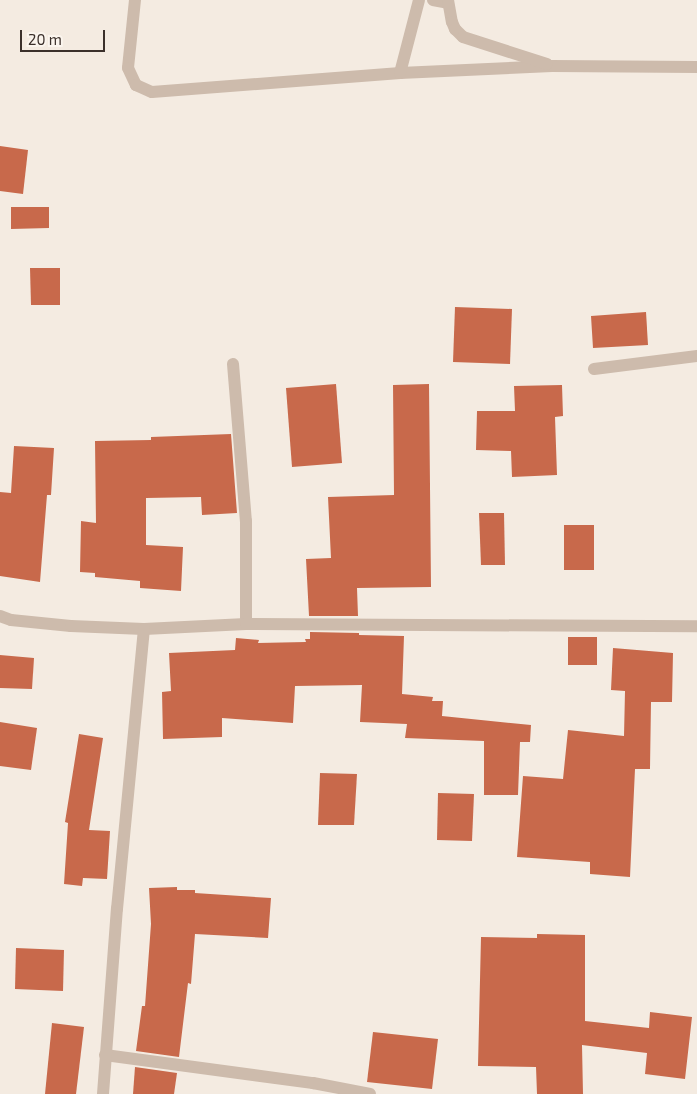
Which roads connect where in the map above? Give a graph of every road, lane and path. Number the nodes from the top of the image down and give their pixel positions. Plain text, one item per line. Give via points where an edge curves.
1 (135, 0) edge
2 (419, 0) edge
3 (433, 0) edge
4 (448, 2) edge
5 (552, 66) junction
6 (697, 67) edge
7 (400, 73) junction
8 (697, 356) edge
9 (233, 364) dead end
10 (594, 370) dead end
11 (0, 616) edge
12 (246, 624) junction
13 (697, 626) edge
14 (144, 629) junction
15 (105, 1055) junction
16 (103, 1094) edge
17 (370, 1094) edge

1 - 7 street via 128,68 136,85 152,92
2 - 7 street
3 - 4 street
4 - 5 street via 452,22 463,36
5 - 6 street
5 - 7 street
8 - 10 street
9 - 12 street via 246,521
11 - 14 street via 71,626
12 - 13 street
12 - 14 street
14 - 15 street
15 - 16 street
15 - 17 street via 313,1082

